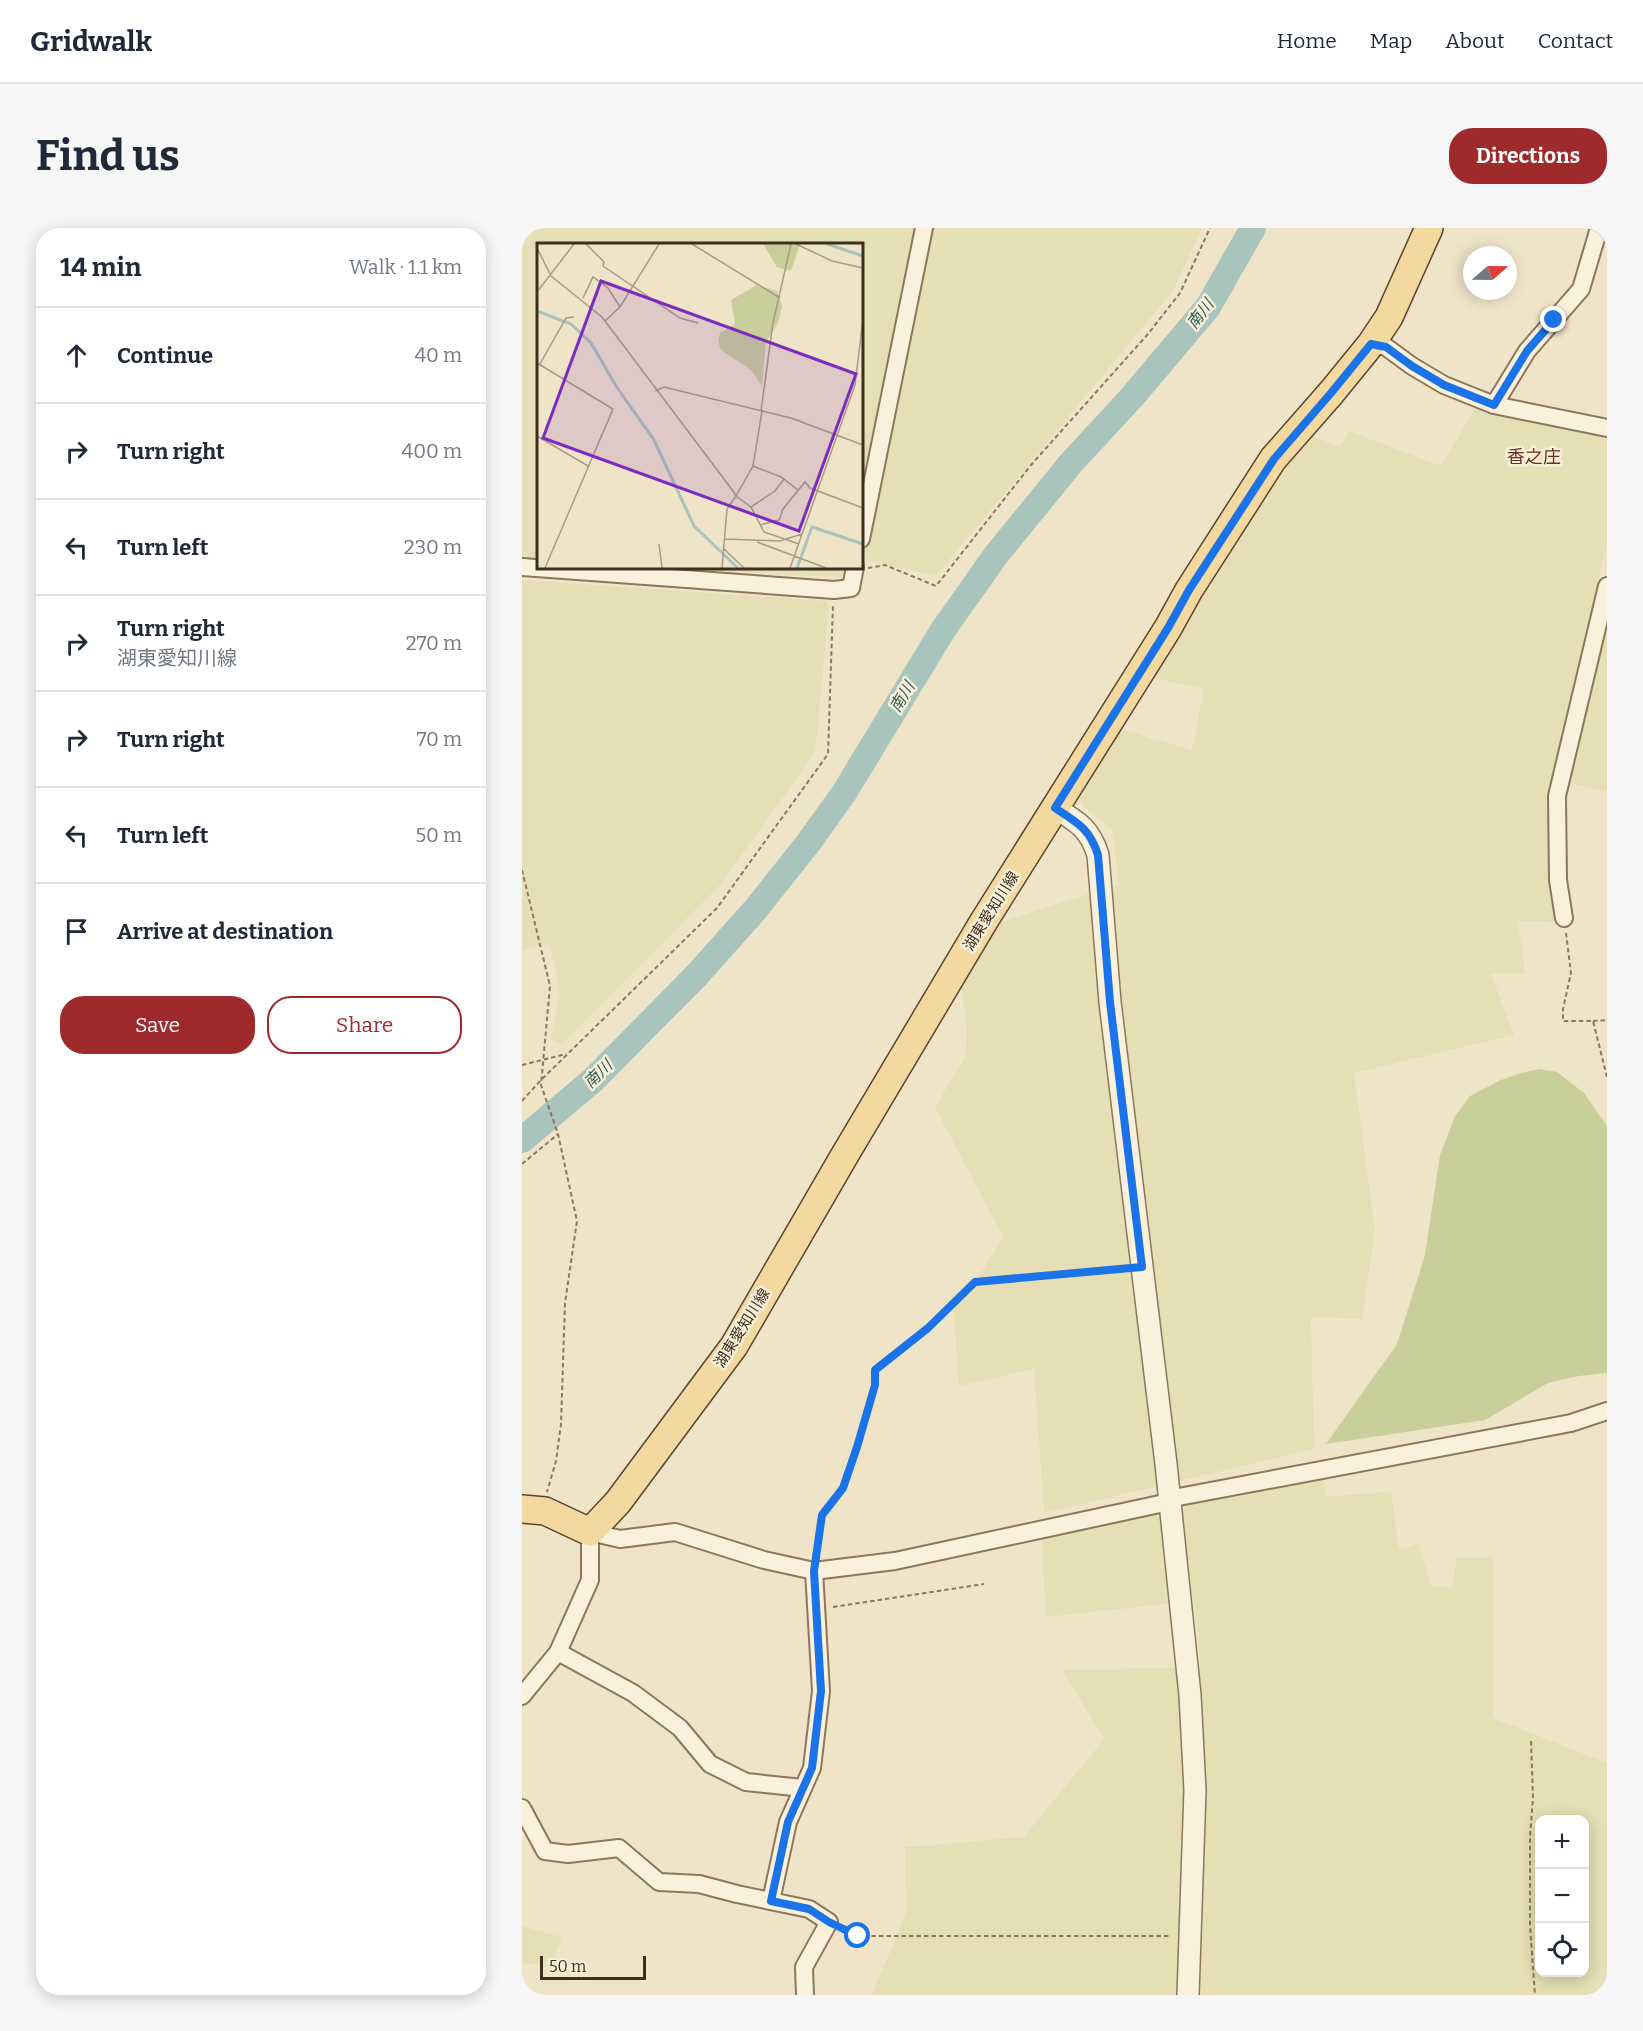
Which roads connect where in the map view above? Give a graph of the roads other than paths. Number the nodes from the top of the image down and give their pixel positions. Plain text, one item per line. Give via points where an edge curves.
1 (924, 228) edge
2 (1429, 228) edge
3 (1599, 228) edge
4 (1371, 344) junction
5 (1494, 405) junction
6 (1607, 428) edge
7 (862, 534) edge
8 (522, 567) edge
9 (855, 569) edge
10 (1607, 586) edge
11 (1055, 808) junction
12 (1564, 918) road end
13 (1607, 1411) edge
14 (1168, 1501) junction
15 (534, 1510) edge
16 (590, 1532) junction
17 (814, 1571) junction
18 (558, 1653) junction
19 (522, 1696) edge
20 (803, 1788) junction
21 (522, 1808) edge
22 (771, 1901) junction
23 (804, 1995) edge
24 (1188, 1995) edge

1 - 7 street
2 - 4 main road, 湖東愛知川線 via 1389,317
3 - 5 street via 1581,289 1527,351
4 - 5 street via 1386,347 1444,385
4 - 11 main road, 湖東愛知川線 via 1274,459
5 - 6 street
8 - 9 street via 834,590 851,588
10 - 12 street via 1557,796 1558,880
11 - 14 street via 1089,833 1098,855 1110,1002
11 - 16 main road, 湖東愛知川線 via 984,921 734,1346 618,1502
13 - 14 street via 1571,1423
14 - 17 street via 895,1561
14 - 24 street via 1194,1741
15 - 16 main road
16 - 17 street via 620,1539 675,1532
16 - 18 street via 590,1580
17 - 20 street via 821,1691 812,1768
18 - 19 street
18 - 20 street via 633,1693 680,1728 710,1764 746,1782
20 - 22 street via 788,1822
21 - 22 street via 545,1851 568,1854 619,1848 659,1882 699,1884
22 - 23 street via 809,1909 829,1922 804,1967

